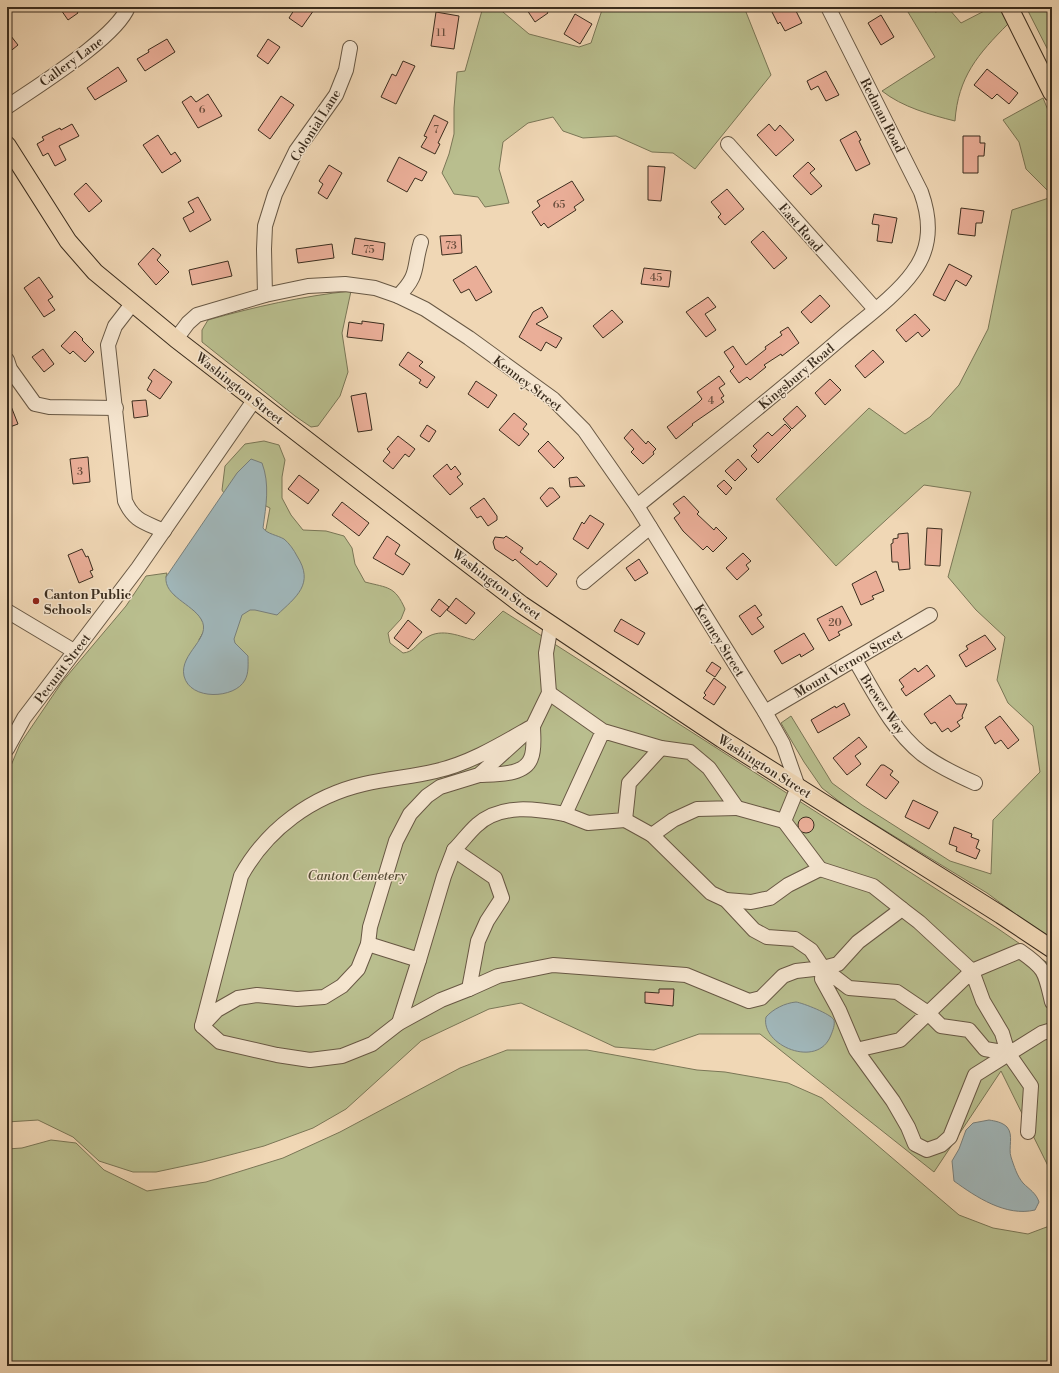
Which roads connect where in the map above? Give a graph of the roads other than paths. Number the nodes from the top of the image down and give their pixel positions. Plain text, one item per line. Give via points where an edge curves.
1 (128, 7) edge
2 (828, 7) edge
3 (1009, 7) edge
4 (350, 48) dead end
5 (1052, 93) edge
6 (7, 107) edge
7 (728, 144) dead end
8 (7, 145) edge
9 (929, 227) joint
10 (421, 242) dead end
11 (265, 294) junction
12 (398, 296) junction
13 (132, 304) junction
14 (875, 309) junction
15 (176, 339) junction
16 (7, 360) edge
17 (255, 399) junction
18 (116, 408) junction
19 (637, 506) junction
20 (650, 527) junction
21 (164, 531) junction
22 (584, 582) dead end
23 (7, 611) edge
24 (930, 615) dead end
25 (551, 625) junction
26 (74, 651) junction
27 (855, 660) junction
28 (549, 693) junction
29 (765, 712) junction
30 (533, 726) junction
31 (603, 731) junction
32 (661, 748) junction
33 (7, 749) edge
34 (479, 776) junction
35 (975, 784) dead end
36 (798, 787) junction
37 (737, 808) junction
38 (566, 814) junction
39 (625, 820) junction
40 (784, 821) junction
41 (652, 835) junction
42 (454, 850) junction
43 (820, 869) junction
44 (726, 900) junction
45 (902, 910) junction
46 (1031, 935) junction
47 (368, 944) junction
48 (1052, 949) edge
49 (1020, 951) junction
50 (419, 960) junction
51 (823, 968) junction
52 (972, 971) junction
53 (469, 989) junction
54 (1052, 1002) edge
55 (928, 1013) junction
56 (399, 1023) junction
57 (202, 1026) junction
58 (1052, 1030) edge
59 (856, 1050) junction
60 (1008, 1053) junction
61 (1028, 1132) dead end

1 - 6 street, Callery Lane via 125,15 112,30 72,62
2 - 9 street, Redman Road via 915,179 927,210
3 - 5 main road
4 - 11 street, Colonial Lane via 346,70 336,95 296,151 275,194 265,226
7 - 14 street, East Road
8 - 13 main road, Washington Street via 68,242 95,272
9 - 14 street, Kingsbury Road via 924,251 913,272
10 - 12 street via 414,276
11 - 12 street, Kenney Street via 308,286 345,284 375,288
11 - 15 street, Kenney Street via 197,316
12 - 19 street, Kenney Street via 425,309 469,338 553,399 584,430
13 - 15 main road, Washington Street
13 - 18 street via 115,326 108,345
14 - 19 street, Kingsbury Road via 789,383
15 - 17 main road, Washington Street
16 - 18 street via 10,369 34,404 49,407
17 - 21 street, Pecunit Street
17 - 25 main road, Washington Street
18 - 21 street via 125,501 136,518
19 - 20 street, Kenney Street
20 - 22 street
20 - 29 street, Kenney Street
21 - 26 street, Pecunit Street
23 - 26 street
24 - 27 street, Mount Vernon Street
25 - 28 street via 546,653
25 - 36 main road, Washington Street
26 - 33 street, Pecunit Street via 24,718
27 - 29 street, Mount Vernon Street
27 - 35 street, Brewer Way via 888,716 902,734 922,753 948,771
28 - 30 street
28 - 31 street
29 - 36 street, Kenney Street via 783,744
30 - 34 street
30 - 34 street via 533,753 528,764 507,773
30 - 57 street via 487,752 438,771 364,784 326,796 295,814 251,857 241,876
31 - 32 street
31 - 38 street
32 - 37 street via 690,752 709,768
32 - 39 street via 629,783
34 - 47 street via 440,787 427,796 410,814 396,841 370,927
36 - 40 street
36 - 46 main road, Washington Street
37 - 40 street
37 - 41 street via 697,810 673,820
38 - 39 street via 588,822
38 - 42 street via 534,808 495,815 478,824
39 - 41 street
40 - 43 street
41 - 44 street via 711,893
42 - 50 street
42 - 53 street via 495,878 502,898 478,941
43 - 44 street via 788,885 770,898 752,902
43 - 45 street via 873,886
44 - 51 street via 754,930 768,937 795,939 811,950
45 - 51 street via 858,942 838,964
45 - 52 street via 919,922
46 - 48 main road, Washington Street
46 - 49 street
47 - 50 street
47 - 57 street via 358,969 342,986 324,997 297,999 257,995 238,998 217,1010
49 - 52 street
49 - 54 street via 1039,964 1046,975
50 - 56 street
51 - 53 street via 796,971 783,976 761,998 749,1001 686,975 553,965 498,976
51 - 55 street via 849,988 897,992
51 - 59 street via 822,979
52 - 55 street
52 - 60 street via 983,1001 1002,1033
53 - 56 street via 441,1000
55 - 59 street via 900,1040
55 - 60 street via 941,1026 969,1030 985,1049
56 - 57 street via 372,1044 342,1056 310,1060 220,1042
58 - 60 street
59 - 60 street via 893,1101 915,1144 927,1150 941,1145 950,1137 975,1075
60 - 61 street via 1031,1086

